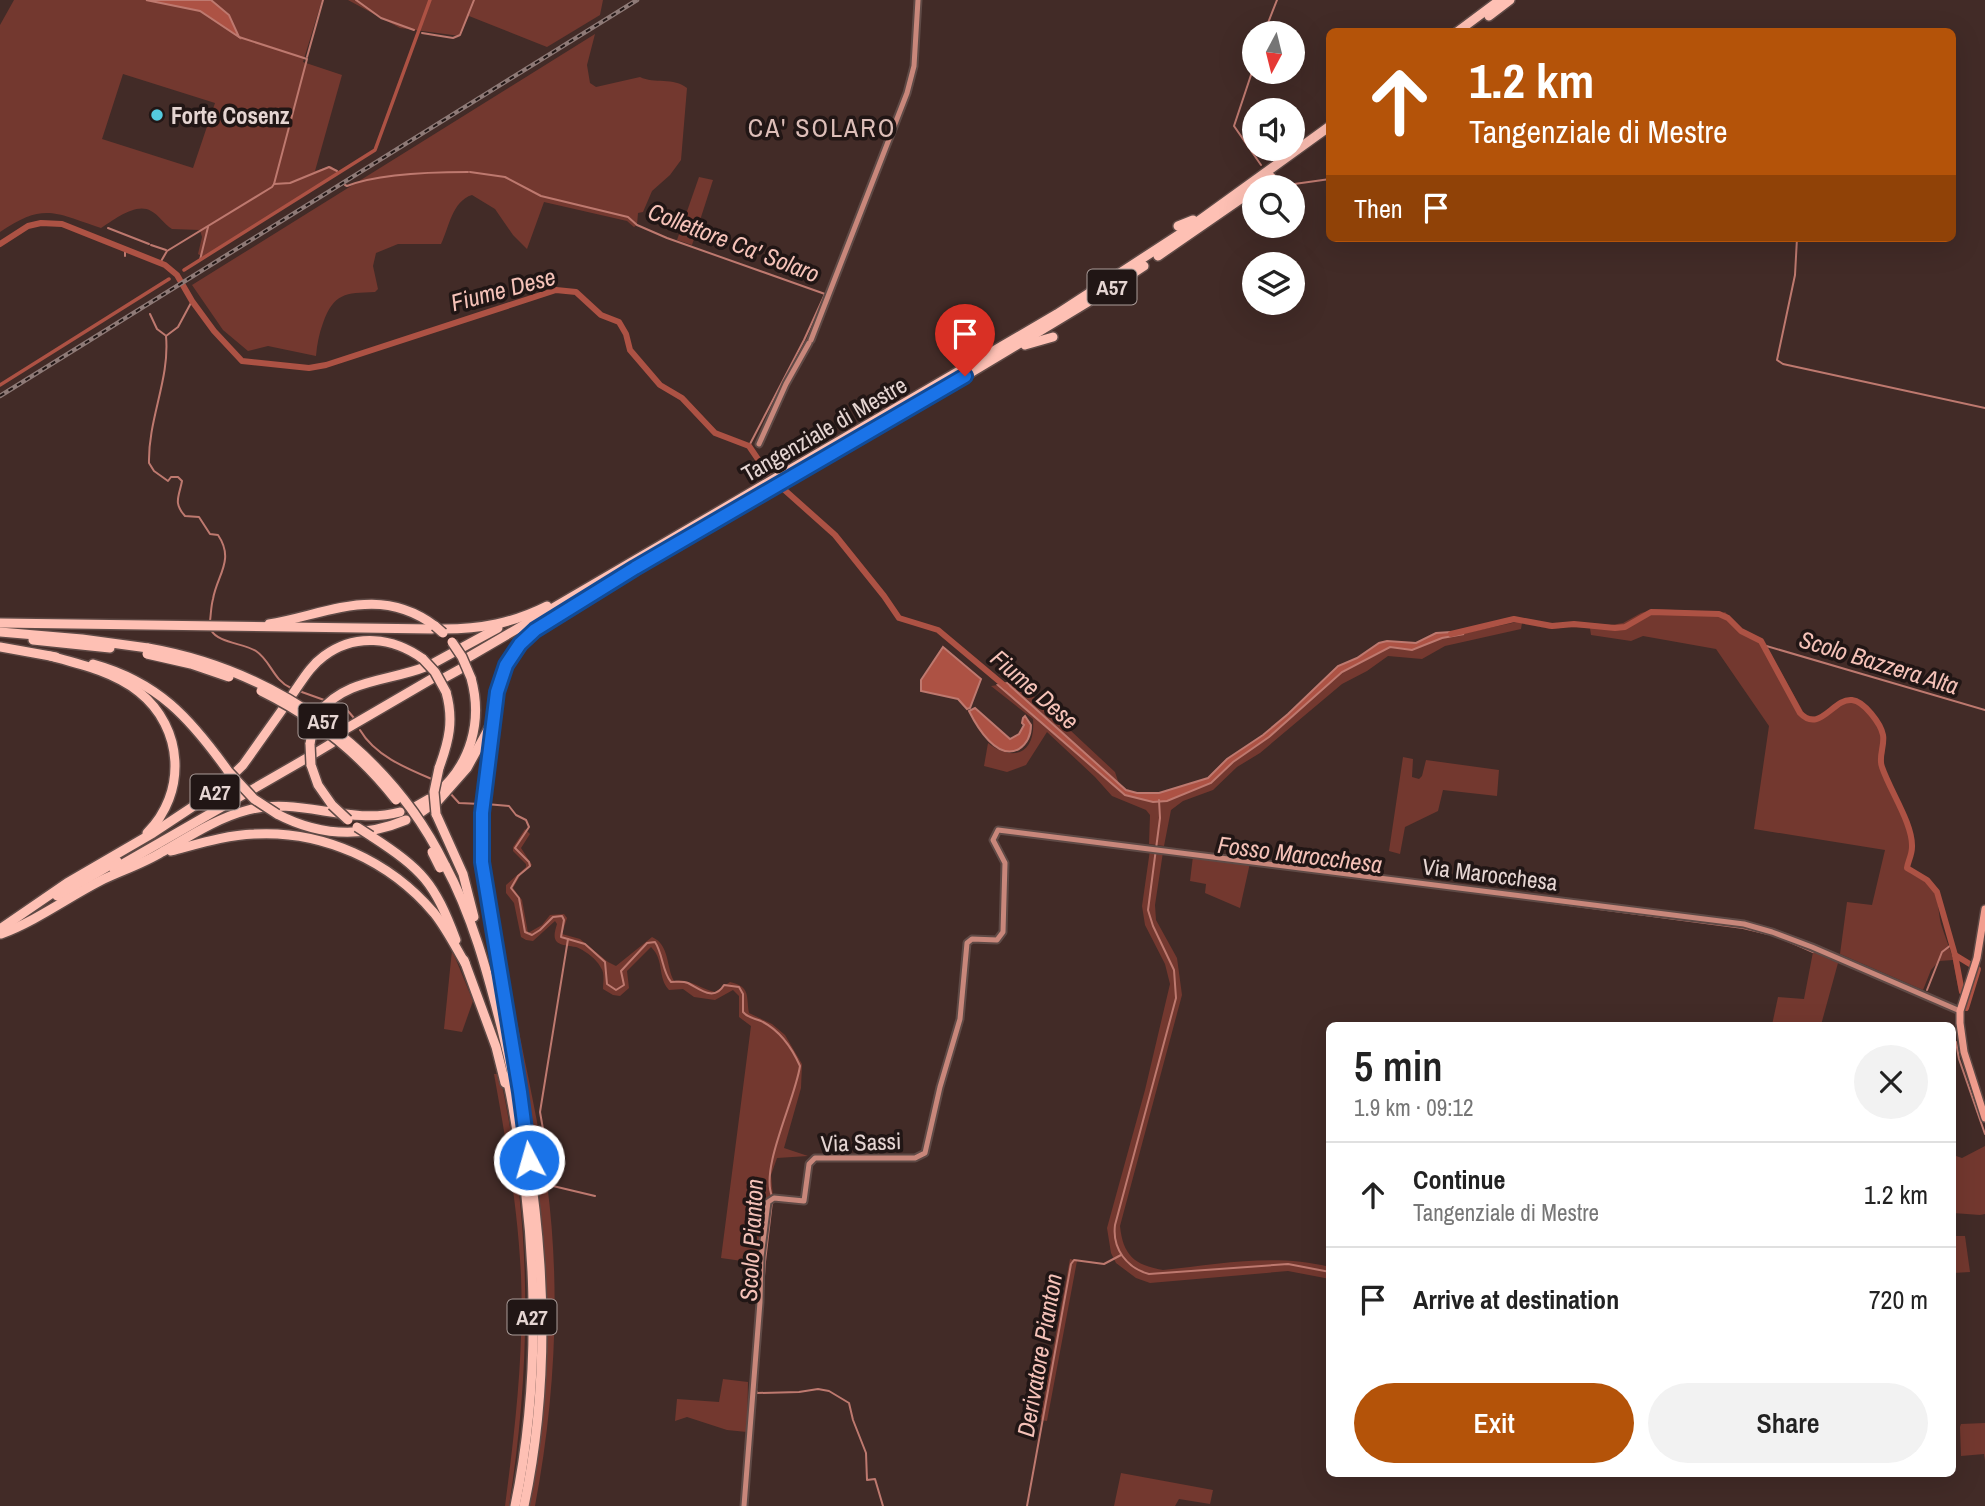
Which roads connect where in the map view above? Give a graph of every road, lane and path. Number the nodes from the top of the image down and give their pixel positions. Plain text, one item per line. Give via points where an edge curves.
1 (918, 0) edge
2 (1500, 0) edge
3 (1510, 0) edge
4 (1462, 28) edge
5 (1473, 28) edge
6 (1326, 129) edge
7 (1326, 136) edge
8 (1274, 175) edge
9 (1242, 198) edge
10 (1226, 202) junction
11 (1178, 226) dead end
12 (1010, 333) dead end
13 (1053, 337) dead end
14 (1001, 355) junction
15 (977, 362) junction
16 (759, 444) dead end
17 (788, 476) junction
18 (769, 487) junction
19 (742, 500) junction
20 (635, 568) junction
21 (512, 621) junction
22 (0, 623) edge
23 (257, 627) junction
24 (438, 629) junction
25 (0, 632) edge
26 (0, 638) edge
27 (0, 647) edge
28 (147, 651) junction
29 (50, 656) junction
30 (427, 663) junction
31 (465, 663) junction
32 (292, 695) dead end
33 (496, 703) junction
34 (323, 709) dead end
35 (282, 710) dead end
36 (313, 727) dead end
37 (347, 731) dead end
38 (329, 742) dead end
39 (309, 754) junction
40 (439, 797) junction
41 (418, 810) dead end
42 (1001, 829) joint
43 (126, 849) junction
44 (156, 856) junction
45 (443, 866) junction
46 (1985, 909) edge
47 (0, 932) edge
48 (483, 960) junction
49 (465, 963) junction
50 (1978, 963) edge
51 (1960, 1011) junction
52 (497, 1022) junction
53 (1985, 1118) edge
54 (517, 1128) junction
55 (527, 1147) junction
56 (515, 1506) edge
57 (524, 1506) edge
58 (744, 1506) edge

1 - 16 street via 912,76 810,341
2 - 4 highway
3 - 5 highway
6 - 10 highway, Tangenziale di Mestre / A57
7 - 8 highway, Tangenziale di Mestre / A57
9 - 14 highway, Tangenziale di Mestre / A57 via 1110,289
10 - 11 highway
10 - 15 highway, Tangenziale di Mestre / A57 via 1106,284
12 - 15 highway
13 - 14 highway
14 - 17 highway, Tangenziale di Mestre / A57
15 - 17 highway, Tangenziale di Mestre / A57
17 - 18 highway, Tangenziale di Mestre / A57
18 - 19 highway, Tangenziale di Mestre / A57
18 - 20 highway, Tangenziale di Mestre / A57
19 - 21 highway
19 - 31 highway, Tangenziale di Mestre / A57
20 - 31 highway, Tangenziale di Mestre / A57
20 - 33 highway, A57 via 528,636 506,665
21 - 24 highway
21 - 30 highway
22 - 23 highway
23 - 24 highway
23 - 24 highway via 372,603 402,608
24 - 40 highway, bridge via 465,662 476,704 474,734 465,758
25 - 28 highway, A57 via 82,639
26 - 28 highway, A57
27 - 29 highway
28 - 45 highway, A57, bridge via 202,661 246,677 327,724 390,782 421,822
29 - 43 highway via 131,686 149,701 168,730 176,763 167,806 154,825
29 - 44 highway, bridge via 108,668 144,683 189,719 228,771 254,799 277,814 312,829 342,833 378,830 403,816 366,817 292,806 255,808 223,818
30 - 32 highway via 401,646 363,640 323,656
30 - 34 highway via 358,685
30 - 40 highway, bridge via 446,692 451,722 434,792
31 - 37 highway, Tangenziale di Mestre / A57
33 - 40 highway, A57 via 486,736 467,768
33 - 55 highway, A27 via 481,848
35 - 43 highway, A27 via 224,785
36 - 39 highway
38 - 39 highway, A57
39 - 47 highway, A57
39 - 49 highway, A27, bridge via 318,785 332,805 410,863 430,884
40 - 41 highway
40 - 48 highway
42 - 51 street, Via Marocchesa via 1744,925 1812,947
42 - 58 street, Via Sassi via 993,840 1006,863 1003,934 995,940 967,943 960,1019 924,1155 815,1158 809,1164 804,1201 772,1199 767,1208
43 - 47 highway via 59,888
44 - 47 highway
44 - 49 highway, A27 via 210,840 254,834 298,836 333,844 361,855 404,882 436,915
45 - 48 highway, A57
45 - 52 highway, A57
46 - 50 main road
48 - 52 highway, A57
49 - 54 highway, A27 via 496,1047
50 - 51 main road
51 - 53 main road via 1964,1052
52 - 54 highway, A27
52 - 55 highway, A27
54 - 56 highway, A27 via 533,1304 529,1398
55 - 57 highway, A27 via 543,1304 539,1397

